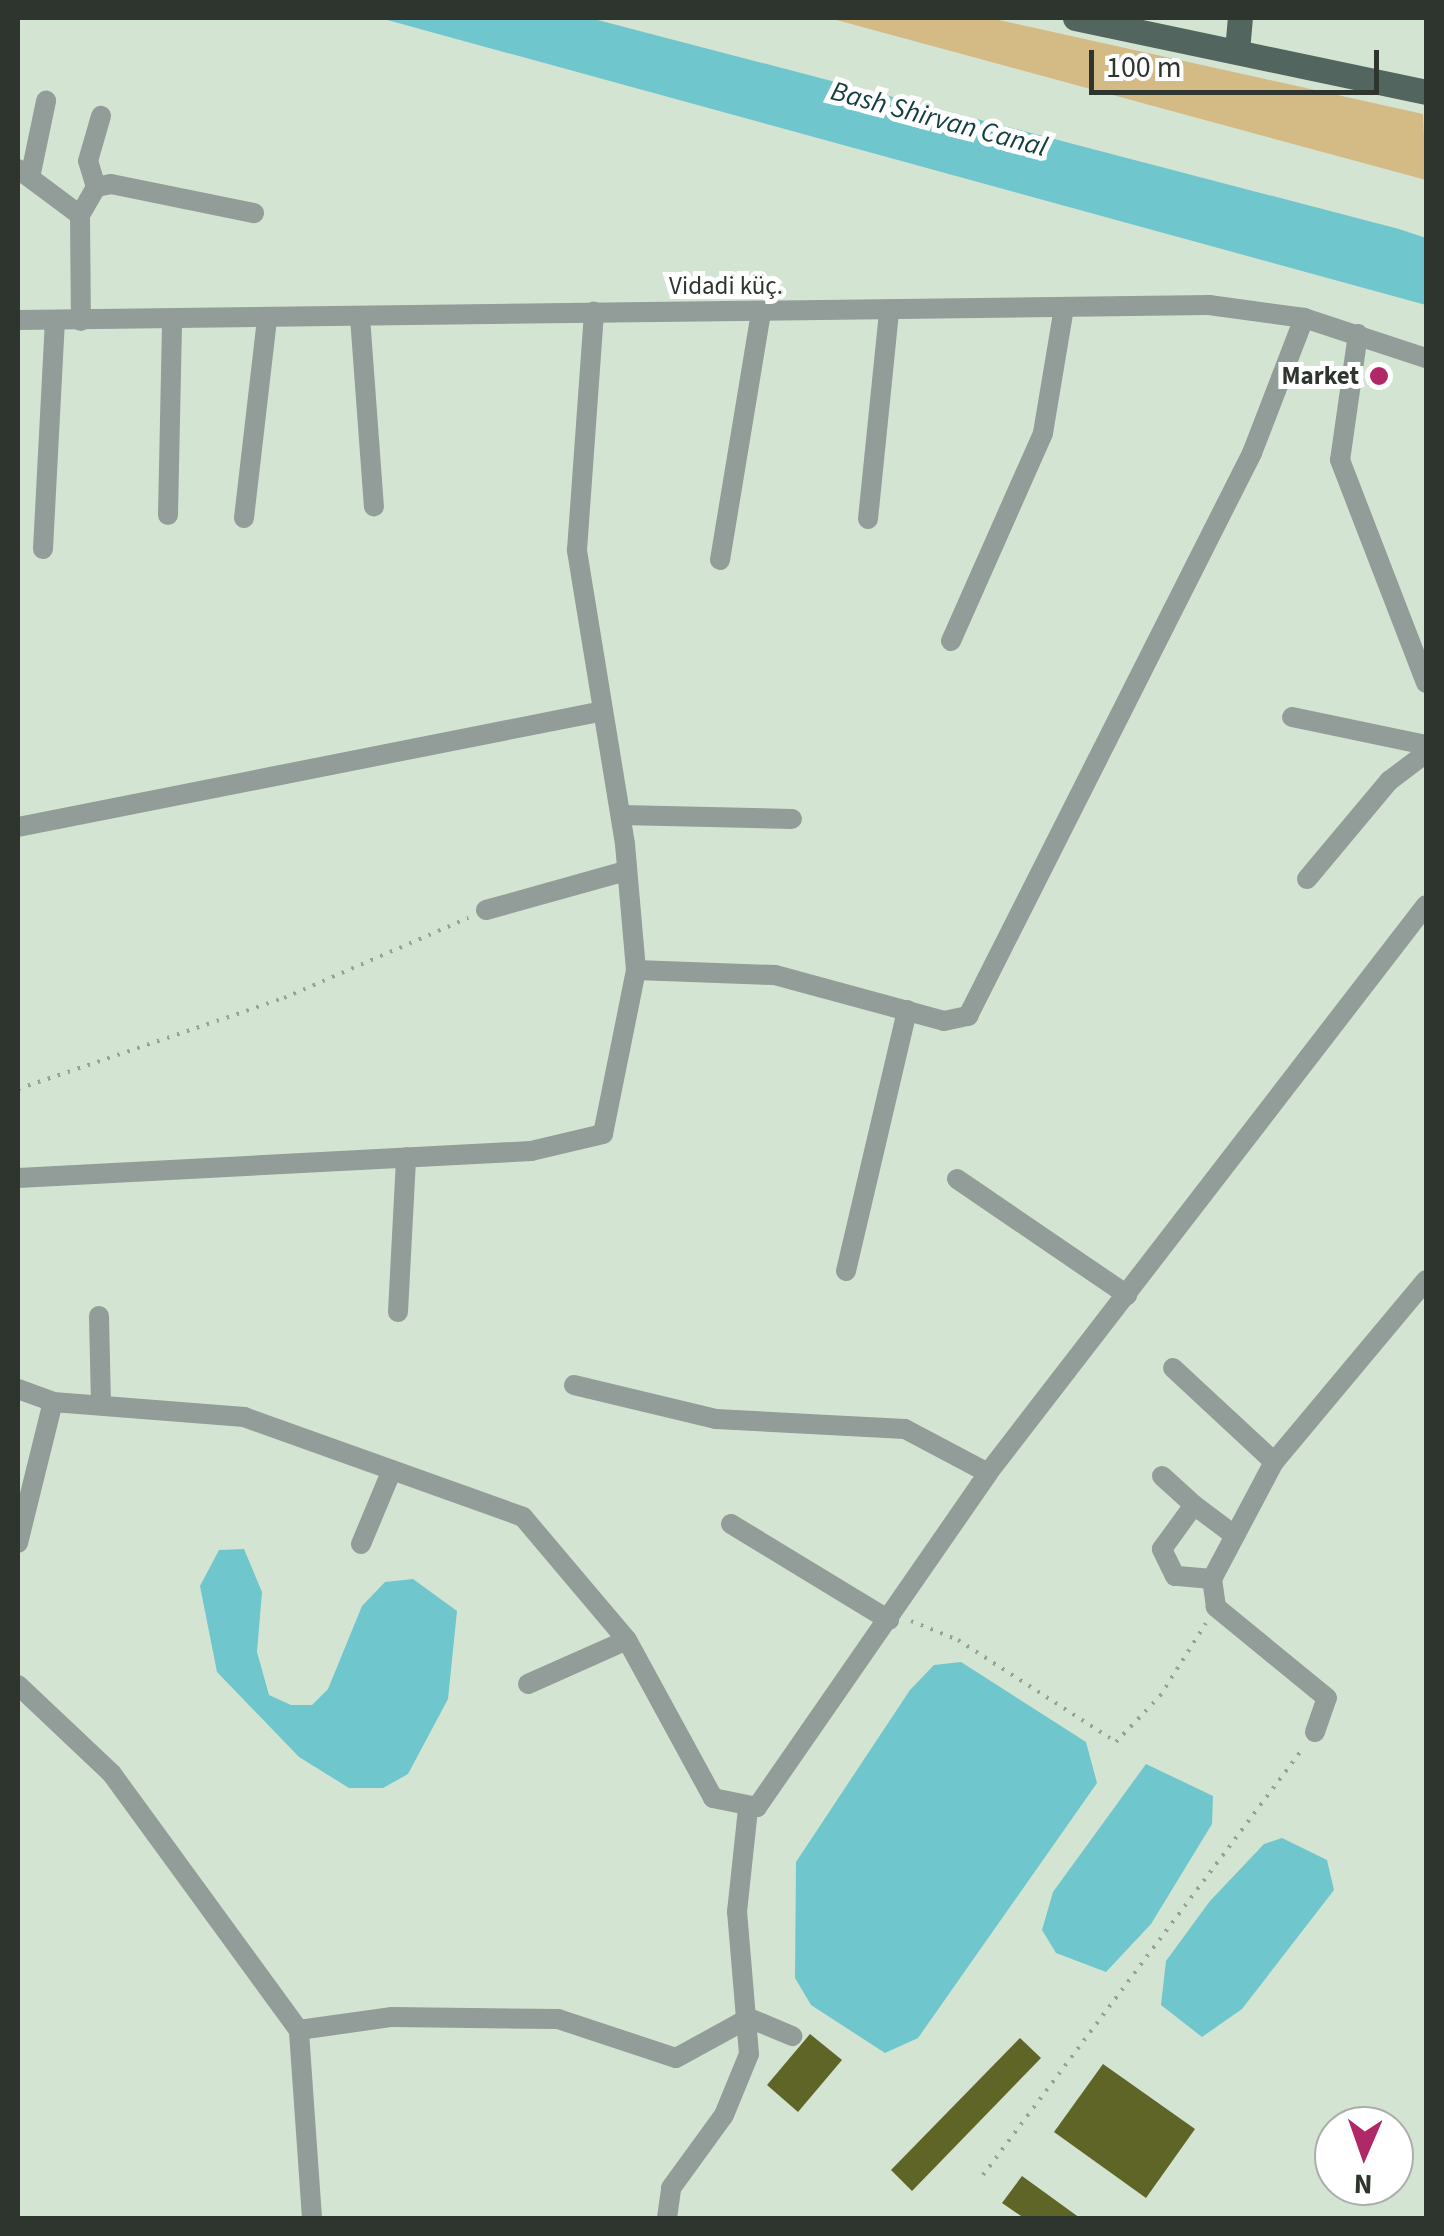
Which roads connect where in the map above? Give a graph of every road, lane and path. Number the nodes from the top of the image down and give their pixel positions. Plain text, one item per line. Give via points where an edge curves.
1 (1074, 18) edge
2 (1240, 18) edge
3 (1116, 22) edge
4 (1237, 51) junction
5 (1426, 92) edge
6 (46, 101) dead end
7 (101, 116) dead end
8 (24, 171) edge
9 (96, 188) junction
10 (254, 214) dead end
11 (80, 216) junction
12 (1064, 308) junction
13 (761, 311) junction
14 (594, 312) junction
15 (889, 312) junction
16 (360, 317) junction
17 (1304, 318) junction
18 (267, 319) junction
19 (18, 320) edge
20 (172, 320) junction
21 (55, 321) junction
22 (81, 321) junction
23 (1358, 334) junction
24 (1426, 358) edge
25 (374, 506) dead end
26 (168, 515) dead end
27 (244, 518) dead end
28 (868, 518) dead end
29 (44, 549) dead end
30 (720, 560) dead end
31 (950, 641) dead end
32 (1426, 683) edge
33 (598, 712) junction
34 (1292, 717) dead end
35 (1426, 749) edge
36 (620, 815) junction
37 (792, 820) dead end
38 (18, 827) edge
39 (626, 871) junction
40 (1307, 879) dead end
41 (1426, 905) edge
42 (486, 910) joint
43 (636, 970) junction
44 (907, 1010) junction
45 (18, 1088) edge
46 (406, 1158) junction
47 (18, 1178) edge
48 (957, 1179) dead end
49 (846, 1270) dead end
50 (1426, 1280) edge
51 (1127, 1296) junction
52 (398, 1312) dead end
53 (99, 1316) dead end
54 (1173, 1368) dead end
55 (574, 1386) dead end
56 (18, 1389) edge
57 (52, 1402) junction
58 (102, 1404) junction
59 (1274, 1462) junction
60 (392, 1470) junction
61 (988, 1473) junction
62 (1162, 1476) dead end
63 (1194, 1506) junction
64 (731, 1524) dead end
65 (1230, 1532) junction
66 (18, 1543) edge
67 (362, 1544) dead end
68 (1212, 1579) junction
69 (1216, 1606) junction
70 (889, 1620) junction
71 (627, 1640) junction
72 (528, 1684) dead end
73 (18, 1685) edge
74 (1315, 1732) joint
75 (748, 1810) junction
76 (749, 2018) junction
77 (300, 2030) junction
78 (792, 2036) dead end
79 (982, 2175) dead end
80 (312, 2218) edge
81 (666, 2218) edge

1 - 3 main road
2 - 4 main road
3 - 4 main road
4 - 5 main road
6 - 8 street
7 - 9 street via 88,162
8 - 11 street
9 - 10 street
9 - 11 street
11 - 22 street
12 - 15 street, Vidadi küç.
12 - 17 street, Vidadi küç. via 1209,305
12 - 31 street via 1043,433
13 - 14 street, Vidadi küç.
13 - 15 street, Vidadi küç.
13 - 30 street
14 - 16 street, Vidadi küç.
14 - 33 street via 577,550
15 - 28 street
16 - 18 street, Vidadi küç.
16 - 25 street
17 - 23 street, Vidadi küç.
17 - 44 street via 1252,452 968,1016 944,1021
18 - 20 street, Vidadi küç.
18 - 27 street
19 - 21 street, Vidadi küç.
20 - 22 street, Vidadi küç.
20 - 26 street
21 - 22 street, Vidadi küç.
21 - 29 street
23 - 24 street, Vidadi küç.
23 - 32 street via 1340,460
33 - 36 street
33 - 38 street
34 - 35 street
35 - 40 street via 1389,782
36 - 37 street
36 - 39 street
39 - 42 street
39 - 43 street
41 - 51 street
42 - 45 path via 284,998
43 - 44 street via 775,975
43 - 46 street via 603,1134 531,1151
44 - 49 street
46 - 47 street
46 - 52 street
48 - 51 street
50 - 59 street
51 - 61 street
53 - 58 street
54 - 59 street
55 - 61 street via 671,1413 905,1429
56 - 57 street
57 - 58 street
57 - 66 street
58 - 60 street via 221,1411
59 - 65 street
60 - 67 street
60 - 71 street via 523,1517
61 - 70 street
62 - 63 street
63 - 65 street
63 - 68 street via 1162,1549 1175,1576
64 - 70 street
65 - 68 street
68 - 69 street
69 - 70 path via 1160,1696 1116,1742 958,1640
69 - 74 street via 1318,1685 1328,1712
70 - 75 street via 766,1798
71 - 72 street
71 - 75 street via 695,1774 714,1798
73 - 77 street via 132,1799
74 - 79 path
75 - 76 street via 737,1912
76 - 77 street via 676,2058 558,2019 392,2017
76 - 78 street
76 - 81 street via 741,2082 671,2188
77 - 80 street

